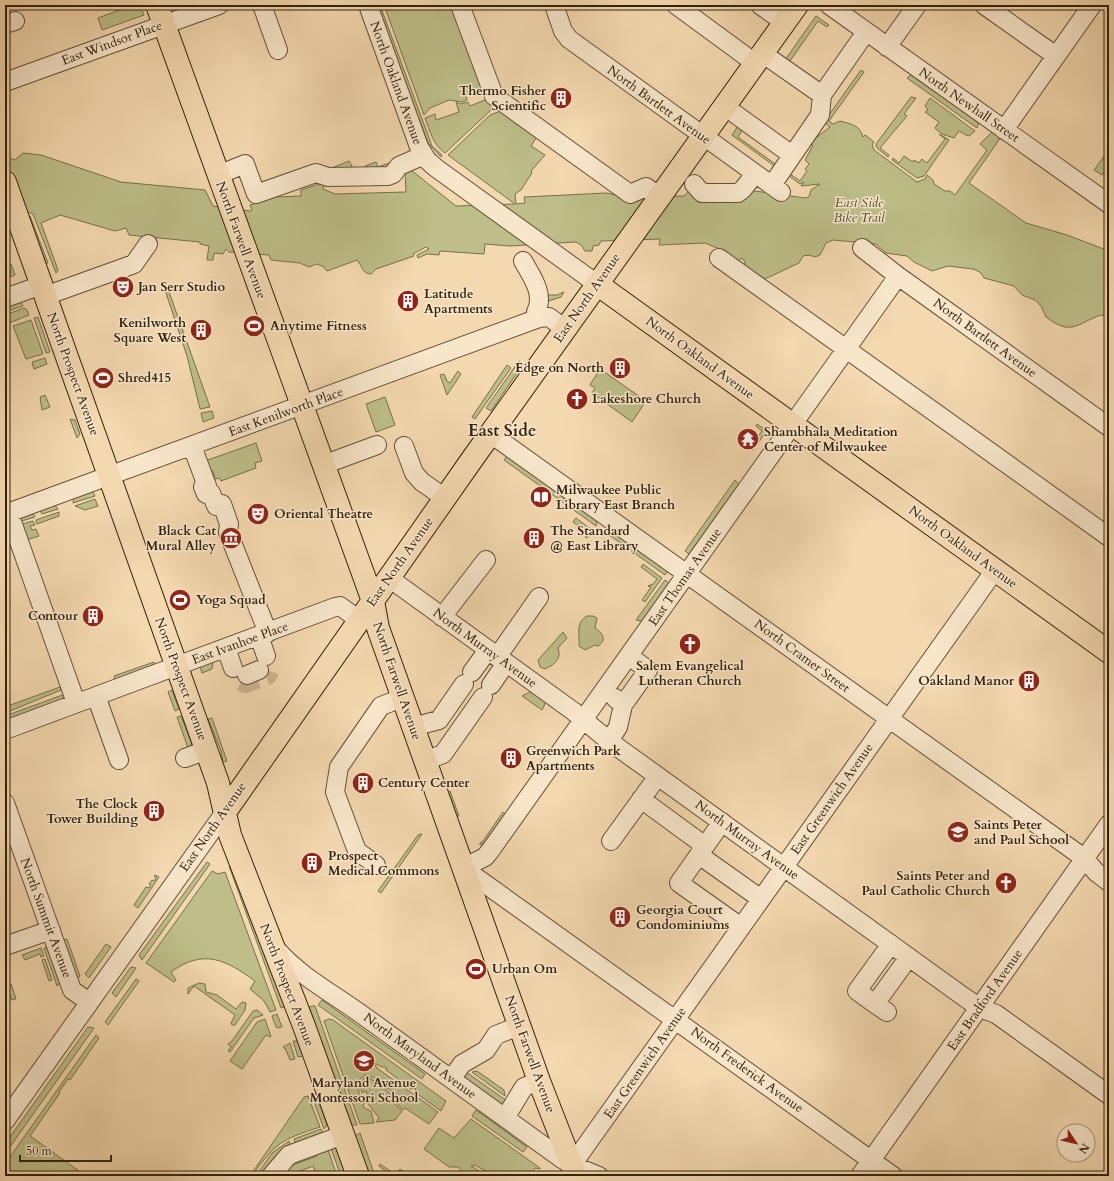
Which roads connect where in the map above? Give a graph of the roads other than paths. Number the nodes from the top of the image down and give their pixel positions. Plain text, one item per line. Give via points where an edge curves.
1 (219, 5) edge
2 (262, 5) edge
3 (368, 5) edge
4 (460, 5) edge
5 (554, 5) edge
6 (676, 5) edge
7 (760, 5) edge
8 (829, 5) edge
9 (917, 5) edge
10 (984, 5) edge
11 (1092, 5) edge
12 (791, 14) edge
13 (161, 15) edge
14 (866, 32) junction
15 (887, 47) junction
16 (278, 50) dead end
17 (1056, 56) junction
18 (759, 58) junction
19 (5, 82) edge
20 (822, 95) junction
21 (724, 106) junction
22 (1004, 130) junction
23 (703, 136) junction
24 (424, 155) junction
25 (792, 155) junction
26 (756, 174) junction
27 (218, 175) junction
28 (5, 182) edge
29 (694, 184) dead end
30 (660, 197) junction
31 (1109, 204) edge
32 (148, 244) dead end
33 (862, 248) dead end
34 (719, 258) dead end
35 (523, 261) dead end
36 (898, 276) junction
37 (597, 284) junction
38 (43, 290) junction
39 (5, 298) edge
40 (536, 312) dead end
41 (565, 329) junction
42 (847, 349) junction
43 (302, 406) junction
44 (793, 425) junction
45 (1109, 427) edge
46 (491, 434) junction
47 (377, 445) dead end
48 (192, 446) junction
49 (404, 446) dead end
50 (323, 465) junction
51 (109, 476) junction
52 (445, 498) junction
53 (7, 513) edge
54 (1109, 537) edge
55 (995, 570) junction
56 (687, 574) junction
57 (389, 578) junction
58 (464, 584) junction
59 (539, 597) dead end
60 (373, 601) junction
61 (442, 618) junction
62 (359, 620) junction
63 (264, 634) junction
64 (226, 648) junction
65 (1109, 652) edge
66 (629, 656) junction
67 (497, 657) junction
68 (177, 667) junction
69 (604, 691) junction
70 (96, 696) junction
71 (402, 698) junction
72 (76, 703) junction
73 (623, 705) junction
74 (890, 719) junction
75 (583, 720) junction
76 (413, 727) junction
77 (5, 730) edge
78 (609, 741) junction
79 (207, 750) junction
80 (185, 758) dead end
81 (120, 760) dead end
82 (425, 761) junction
83 (658, 776) junction
84 (640, 800) junction
85 (5, 803) edge
86 (225, 812) junction
87 (722, 822) junction
88 (1109, 824) edge
89 (611, 840) dead end
90 (702, 850) junction
91 (1084, 858) junction
92 (376, 865) dead end
93 (784, 866) junction
94 (463, 868) junction
95 (1109, 882) edge
96 (761, 899) junction
97 (741, 927) junction
98 (51, 930) junction
99 (271, 944) junction
100 (891, 944) junction
101 (5, 946) edge
102 (909, 957) junction
103 (89, 1002) junction
104 (980, 1008) junction
105 (676, 1020) junction
106 (519, 1026) junction
107 (451, 1079) junction
108 (539, 1081) junction
109 (1109, 1095) edge
110 (505, 1118) junction
111 (5, 1121) edge
112 (343, 1135) junction
113 (871, 1160) junction
114 (577, 1172) edge
115 (271, 1176) edge
116 (358, 1176) edge
117 (599, 1176) edge
118 (860, 1176) edge
119 (893, 1176) edge

1 - 13 street, East Windsor Place
2 - 16 street
3 - 24 street, North Oakland Avenue via 418,146
4 - 30 street via 494,96 630,194 646,187
5 - 23 street, North Bartlett Avenue via 568,39
6 - 18 street
7 - 12 street
8 - 14 street, North Newhall Street
9 - 15 street
10 - 17 street
11 - 17 street
12 - 18 main road, East North Avenue
13 - 19 street, East Windsor Place
13 - 27 main road, North Farwell Avenue
14 - 15 street, North Newhall Street
14 - 20 street
15 - 22 street, North Newhall Street
17 - 22 street
18 - 20 street
18 - 21 main road, East North Avenue
20 - 25 street via 820,115
21 - 23 main road, East North Avenue
21 - 25 street
22 - 31 street, North Newhall Street
23 - 26 street, North Bartlett Avenue
23 - 30 main road, East North Avenue
24 - 27 street via 400,166 388,176 328,177 316,173 256,194 245,164
24 - 37 street, North Oakland Avenue via 486,205
25 - 26 street, North Bartlett Avenue via 776,189
26 - 29 street via 738,193 702,193
27 - 43 main road, North Farwell Avenue
28 - 38 main road, North Prospect Avenue
30 - 37 main road, East North Avenue
32 - 38 street via 134,264
33 - 36 street, North Bartlett Avenue
34 - 42 street
35 - 40 street via 541,298
36 - 42 street, East Thomas Avenue
36 - 45 street, North Bartlett Avenue
37 - 41 main road, East North Avenue
37 - 44 main road, North Oakland Avenue
38 - 39 street
38 - 51 main road, North Prospect Avenue
41 - 43 street, East Kenilworth Place via 548,317 539,318
41 - 46 main road, East North Avenue
42 - 44 street, East Thomas Avenue
42 - 54 street
43 - 48 street, East Kenilworth Place
43 - 50 main road, North Farwell Avenue
44 - 55 main road, North Oakland Avenue
44 - 56 street, East Thomas Avenue
46 - 52 main road, East North Avenue
46 - 56 street, North Cramer Street
47 - 50 street
48 - 51 street, East Kenilworth Place
48 - 63 street via 207,486 203,487 216,506 222,504 229,524 228,532
49 - 52 street via 414,473
50 - 60 main road, North Farwell Avenue
51 - 53 street, East Kenilworth Place
51 - 68 main road, North Prospect Avenue
52 - 57 main road, East North Avenue
53 - 72 street
55 - 65 main road, North Oakland Avenue
55 - 74 street, East Greenwich Avenue
56 - 66 street, East Thomas Avenue
56 - 74 street, North Cramer Street
57 - 60 main road, East North Avenue
57 - 61 street, North Murray Avenue
58 - 58 street via 466,588 484,558
58 - 61 street
59 - 67 street
60 - 62 main road, East North Avenue
60 - 71 main road, North Farwell Avenue via 378,628
61 - 67 street, North Murray Avenue
62 - 63 street, East Ivanhoe Place via 340,606
62 - 86 main road, East North Avenue
63 - 64 street, East Ivanhoe Place
63 - 64 street via 252,669
64 - 68 street, East Ivanhoe Place
66 - 69 street, East Thomas Avenue
66 - 73 street via 648,670
67 - 75 street, North Murray Avenue
67 - 76 street via 468,678 439,720
67 - 82 street via 487,691 443,754
68 - 70 street, East Ivanhoe Place
68 - 79 main road, North Prospect Avenue
69 - 73 street
69 - 75 street, East Thomas Avenue
70 - 72 street, East Ivanhoe Place
70 - 81 street
71 - 76 main road, North Farwell Avenue
71 - 92 street via 381,706 339,767 335,792 357,851
72 - 77 street, East Ivanhoe Place
73 - 78 street via 618,727
74 - 91 street, North Cramer Street
74 - 93 street, East Greenwich Avenue
75 - 78 street, North Murray Avenue
75 - 94 street, East Thomas Avenue via 490,851 485,857
76 - 82 main road, North Farwell Avenue
78 - 83 street, North Murray Avenue
79 - 80 street
79 - 86 main road, North Prospect Avenue
82 - 94 main road, North Farwell Avenue
83 - 84 street
83 - 87 street, North Murray Avenue
84 - 89 street
84 - 90 street
85 - 98 street, North Summit Avenue
86 - 99 main road, North Prospect Avenue via 230,835
86 - 103 street, East North Avenue
87 - 90 street
87 - 93 street, North Murray Avenue
88 - 91 street, East Bradford Avenue
90 - 96 street
90 - 97 street via 679,883
91 - 95 street, North Cramer Street
91 - 104 street, East Bradford Avenue
93 - 96 street, East Greenwich Avenue
93 - 100 street, North Murray Avenue
94 - 105 street, North Frederick Avenue
94 - 106 main road, North Farwell Avenue
96 - 97 street, East Greenwich Avenue
97 - 105 street, East Greenwich Avenue
98 - 101 street
98 - 103 street, North Summit Avenue via 72,990
99 - 107 street, North Maryland Avenue via 306,978 348,1004
99 - 112 main road, North Prospect Avenue
100 - 102 street, North Murray Avenue
100 - 102 street via 857,991 881,1008
102 - 104 street, North Murray Avenue
103 - 111 street, East North Avenue
104 - 109 street, North Murray Avenue via 996,1014
104 - 113 street, East Bradford Avenue
105 - 113 street, North Frederick Avenue
105 - 114 street, East Greenwich Avenue
106 - 107 street via 496,1035 486,1050 462,1064
106 - 108 main road, North Farwell Avenue
107 - 110 street, North Maryland Avenue
108 - 110 street via 524,1087
108 - 114 main road, North Farwell Avenue
110 - 114 street, North Maryland Avenue
112 - 115 street via 289,1155
112 - 116 main road, North Prospect Avenue
113 - 118 street, East Bradford Avenue
113 - 119 street, North Frederick Avenue
114 - 117 street, North Maryland Avenue

